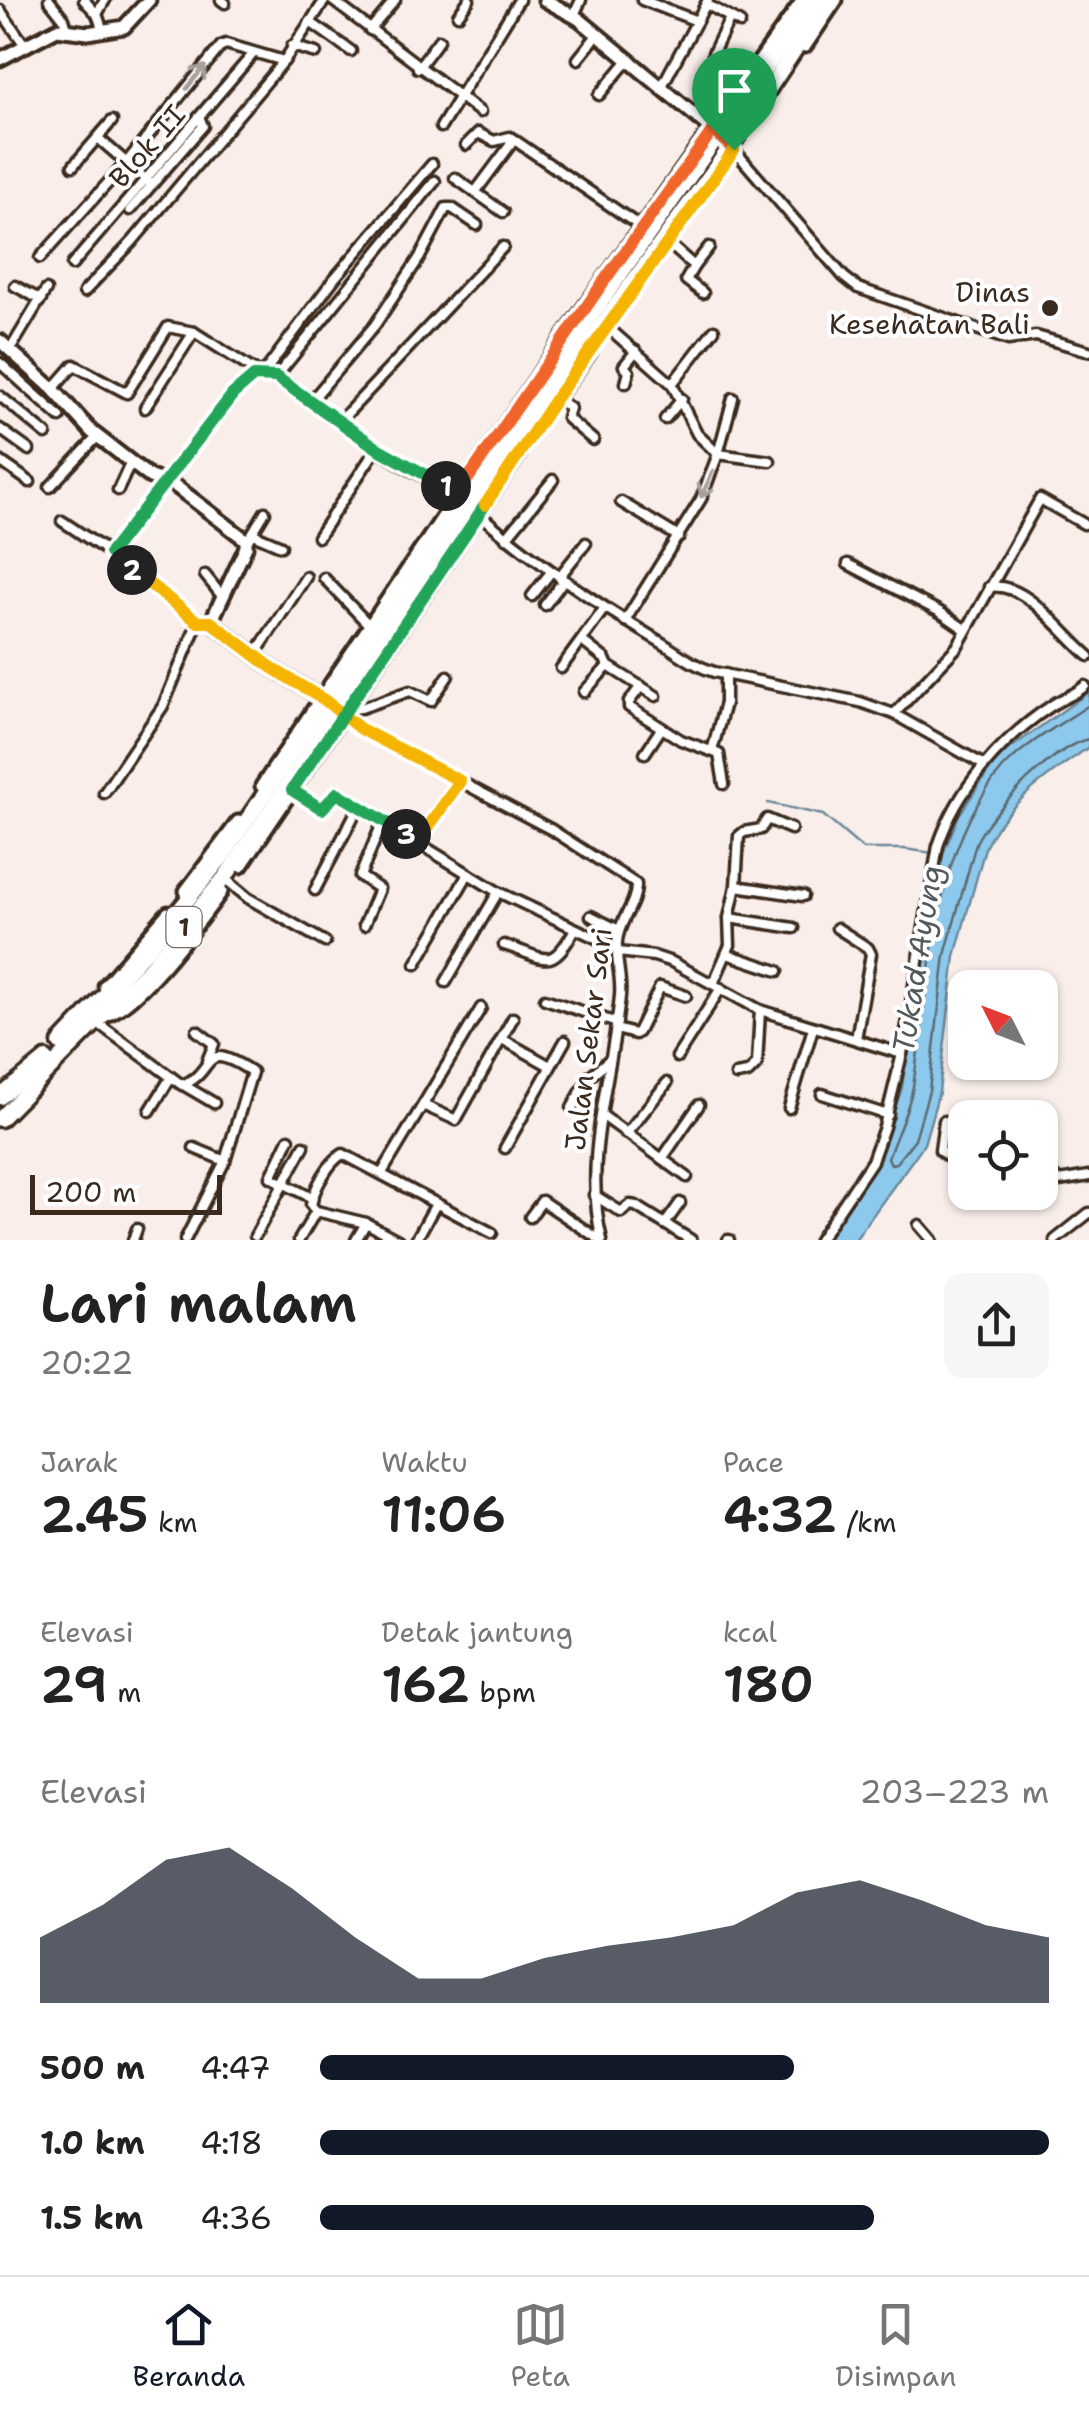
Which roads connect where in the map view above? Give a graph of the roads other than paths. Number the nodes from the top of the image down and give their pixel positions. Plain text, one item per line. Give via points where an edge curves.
1 (49, 0) edge
2 (84, 0) edge
3 (105, 0) edge
4 (150, 0) edge
5 (395, 0) edge
6 (469, 0) edge
7 (519, 0) edge
8 (545, 0) edge
9 (581, 0) edge
10 (642, 0) edge
11 (803, 0) edge
12 (814, 0) edge
13 (828, 0) edge
14 (836, 0) edge
15 (334, 1) edge
16 (707, 2) edge
17 (0, 10) edge
18 (97, 14) junction
19 (458, 15) dead end
20 (574, 15) junction
21 (730, 18) junction
22 (698, 21) junction
23 (310, 22) junction
24 (740, 23) dead end
25 (67, 29) junction
26 (370, 30) junction
27 (103, 31) junction
28 (598, 34) junction
29 (440, 40) dead end
30 (24, 44) junction
31 (292, 46) junction
32 (351, 51) dead end
33 (316, 53) dead end
34 (253, 54) junction
35 (713, 54) dead end
36 (0, 58) edge
37 (578, 58) dead end
38 (628, 60) junction
39 (284, 62) junction
40 (418, 68) junction
41 (662, 88) junction
42 (599, 95) dead end
43 (457, 96) junction
44 (480, 112) dead end
45 (112, 121) dead end
46 (441, 127) dead end
47 (98, 138) junction
48 (514, 140) junction
49 (724, 140) junction
50 (466, 145) dead end
51 (126, 163) junction
52 (432, 164) dead end
53 (73, 166) dead end
54 (455, 178) dead end
55 (150, 182) junction
56 (435, 182) dead end
57 (476, 191) junction
58 (130, 210) dead end
59 (504, 212) dead end
60 (477, 225) dead end
61 (641, 227) junction
62 (667, 242) junction
63 (503, 247) dead end
64 (710, 247) dead end
65 (40, 258) dead end
66 (72, 265) dead end
67 (694, 266) junction
68 (15, 286) dead end
69 (46, 290) dead end
70 (84, 292) dead end
71 (703, 293) dead end
72 (41, 300) junction
73 (595, 322) junction
74 (714, 330) dead end
75 (194, 332) junction
76 (5, 345) edge
77 (1089, 351) edge
78 (636, 352) junction
79 (0, 362) edge
80 (261, 374) junction
81 (276, 377) junction
82 (626, 383) dead end
83 (672, 384) junction
84 (53, 389) junction
85 (0, 396) edge
86 (556, 398) junction
87 (733, 398) dead end
88 (682, 399) junction
89 (312, 400) junction
90 (144, 408) dead end
91 (60, 417) dead end
92 (664, 419) dead end
93 (340, 422) junction
94 (0, 429) edge
95 (46, 434) dead end
96 (98, 436) junction
97 (594, 440) dead end
98 (511, 442) junction
99 (377, 448) junction
100 (28, 450) dead end
101 (718, 454) junction
102 (0, 461) edge
103 (131, 462) junction
104 (770, 462) dead end
105 (552, 480) dead end
106 (30, 482) dead end
107 (164, 482) junction
108 (463, 486) junction
109 (50, 487) dead end
110 (118, 490) dead end
111 (620, 502) dead end
112 (265, 512) dead end
113 (477, 512) junction
114 (62, 521) dead end
115 (1084, 524) dead end
116 (318, 537) dead end
117 (678, 537) junction
118 (250, 538) junction
119 (506, 538) junction
120 (586, 544) dead end
121 (281, 546) dead end
122 (110, 553) junction
123 (420, 555) junction
124 (848, 564) dead end
125 (205, 575) dead end
126 (558, 576) junction
127 (306, 577) dead end
128 (324, 578) dead end
129 (989, 587) junction
130 (222, 596) junction
131 (532, 596) dead end
132 (545, 605) dead end
133 (604, 609) junction
134 (625, 621) junction
135 (204, 622) junction
136 (369, 625) junction
137 (966, 630) junction
138 (582, 641) junction
139 (254, 656) junction
140 (1089, 656) edge
141 (608, 666) junction
142 (561, 668) dead end
143 (725, 674) junction
144 (448, 676) dead end
145 (641, 686) junction
146 (1085, 686) dead end
147 (584, 692) dead end
148 (656, 696) dead end
149 (335, 706) junction
150 (894, 714) junction
151 (661, 728) junction
152 (712, 751) junction
153 (645, 754) dead end
154 (984, 765) junction
155 (460, 781) junction
156 (724, 784) dead end
157 (292, 790) junction
158 (104, 792) dead end
159 (359, 806) junction
160 (384, 821) junction
161 (791, 829) dead end
162 (418, 842) junction
163 (468, 874) junction
164 (229, 882) junction
165 (736, 886) junction
166 (315, 890) dead end
167 (498, 892) junction
168 (803, 896) dead end
169 (592, 916) dead end
170 (728, 918) junction
171 (364, 925) dead end
172 (794, 928) dead end
173 (837, 928) dead end
174 (574, 929) junction
175 (620, 930) junction
176 (325, 942) dead end
177 (504, 945) dead end
178 (617, 950) junction
179 (727, 954) junction
180 (416, 964) dead end
181 (778, 971) dead end
182 (446, 982) dead end
183 (717, 986) junction
184 (686, 996) dead end
185 (545, 999) dead end
186 (481, 1008) dead end
187 (760, 1010) junction
188 (514, 1018) dead end
189 (92, 1020) junction
190 (616, 1026) junction
191 (814, 1028) junction
192 (197, 1031) dead end
193 (856, 1038) junction
194 (502, 1039) junction
195 (565, 1041) dead end
196 (902, 1054) junction
197 (677, 1057) dead end
198 (610, 1059) junction
199 (207, 1060) junction
200 (550, 1066) junction
201 (736, 1074) dead end
202 (171, 1077) junction
203 (666, 1082) dead end
204 (185, 1086) junction
205 (822, 1094) dead end
206 (0, 1096) edge
207 (214, 1103) dead end
208 (423, 1105) junction
209 (699, 1105) dead end
210 (572, 1108) dead end
211 (789, 1108) dead end
212 (150, 1111) dead end
213 (888, 1115) junction
214 (603, 1116) junction
215 (0, 1119) edge
216 (944, 1121) dead end
217 (626, 1134) junction
218 (289, 1139) dead end
219 (304, 1146) dead end
220 (194, 1148) dead end
221 (505, 1148) dead end
222 (948, 1155) edge
223 (662, 1160) junction
224 (225, 1161) junction
225 (382, 1173) junction
226 (1089, 1176) edge
227 (686, 1177) dead end
228 (1058, 1178) edge
229 (284, 1186) junction
230 (594, 1195) junction
231 (312, 1198) junction
232 (680, 1203) dead end
233 (436, 1204) junction
234 (316, 1211) junction
235 (1089, 1213) edge
236 (530, 1217) dead end
237 (366, 1223) junction
238 (665, 1224) junction
239 (919, 1226) dead end
240 (138, 1229) dead end
241 (492, 1233) dead end
242 (255, 1236) dead end
243 (133, 1240) edge
244 (185, 1240) edge
245 (299, 1240) edge
246 (356, 1240) edge
247 (398, 1240) edge
248 (416, 1240) edge
249 (601, 1240) edge
250 (691, 1240) edge
251 (819, 1240) edge
252 (932, 1240) edge
253 (1056, 1240) edge

1 - 25 street
2 - 18 street
3 - 18 street
4 - 27 street via 124,27
5 - 26 street
6 - 19 street
7 - 43 street
8 - 20 street
9 - 20 street
10 - 22 street
11 - 49 street
12 - 49 highway, 1
13 - 49 highway, 1
14 - 49 street
15 - 23 street
15 - 26 street
16 - 21 street
16 - 22 street
17 - 30 street
18 - 27 street
20 - 28 street
21 - 24 street
21 - 35 street
22 - 41 street
23 - 31 street
23 - 32 street
25 - 27 street
25 - 30 street
26 - 40 street
28 - 37 street
28 - 38 street
29 - 40 street
30 - 36 street
31 - 33 street
31 - 39 street
34 - 39 street
51 -> 34 street via 222,46
34 - 55 street, Blok II
38 - 41 street
38 - 42 street
39 - 70 street
40 - 43 street
41 - 49 street
43 - 44 street
43 - 46 street
45 - 47 street
47 - 51 street
47 - 53 street
48 - 50 street via 494,141 478,132
48 - 57 street
48 - 61 street
49 - 61 street
49 - 62 street
49 - 73 highway, 1
49 - 77 street via 858,288 1008,340 1036,336
51 - 55 street
51 - 65 street
52 - 80 street
54 - 57 street
55 - 58 street
55 - 66 street, Blok II
56 - 81 street
57 - 59 street
60 - 89 street via 446,208 382,315
61 - 73 street
62 - 67 street
62 - 73 street
63 - 93 street
64 - 67 street
67 - 71 street via 686,280
68 - 72 street
69 - 72 street
72 - 76 street
73 - 78 street
73 - 86 street
73 - 98 highway, 1
73 - 108 street
74 - 83 street
75 - 80 street
75 - 84 street via 165,328 127,392 74,365
75 - 90 street
76 - 84 street
78 - 82 street via 624,366
78 - 83 street
79 - 91 street
80 - 81 street
80 - 107 street via 233,394
81 - 89 street
83 - 88 street
84 - 96 street
85 - 95 street
86 - 97 street
86 - 113 street
87 - 101 street
88 - 92 street
88 - 101 street via 698,434
89 - 93 street
93 - 99 street
94 - 100 street
96 - 103 street
96 - 109 street
98 - 113 highway, 1
98 - 123 highway, 1
99 - 108 street via 444,486
99 - 116 street
101 - 104 street
101 -> 117 street
102 - 106 street
103 - 107 street
103 - 110 street
105 - 119 street
107 - 118 street
107 - 122 street
108 - 123 street
111 - 117 street
112 - 118 street
113 - 119 street
113 - 149 highway, 1
114 - 122 street
115 - 129 street via 1041,499
117 - 134 street
118 - 121 street
118 - 130 street
119 - 126 street
120 - 126 street
122 - 135 street
123 - 136 street
123 - 149 highway, 1
124 - 137 street
125 - 130 street
126 - 131 street
126 - 132 street
126 - 133 street
127 - 139 street
128 - 136 street
129 - 137 street
129 - 140 street via 1002,584 1018,593
130 - 135 street
133 - 134 street
133 - 138 street
134 - 143 street via 694,664
135 - 139 street
135 - 158 street via 163,706
136 - 149 street
137 - 150 street
138 - 141 street
138 - 142 street
139 - 149 street
141 - 145 street
141 - 147 street
143 - 150 street
143 - 152 street
144 - 149 street via 431,701 410,691 361,708
145 - 148 street
145 - 151 street via 628,707
146 - 154 street via 1050,706
149 - 155 street, Jalan Sekar Sari via 359,728
149 - 157 street
149 - 189 highway, 1
150 - 154 street
151 - 152 street
151 - 153 street
152 - 156 street via 722,758
154 - 196 street via 938,846
155 - 162 street
155 - 175 street, Jalan Sekar Sari via 633,881 636,894
157 - 159 street via 322,809 336,793
157 - 164 street
159 - 160 street
159 - 166 street
160 - 162 street
160 - 171 street via 360,876 379,889
161 - 165 street via 768,818 760,829 741,834
162 - 163 street
163 - 167 street
163 - 180 street
164 - 176 street
164 - 189 street via 133,996
165 - 168 street
165 - 170 street
167 - 174 street
167 - 182 street
169 - 175 street
170 - 172 street
170 - 179 street
173 - 193 street via 871,954
174 - 177 street via 552,958
174 - 178 street
175 - 178 street, Jalan Sekar Sari
178 - 183 street via 654,956
178 - 190 street, Jalan Sekar Sari
179 - 181 street
179 - 183 street
183 - 187 street
183 - 197 street
184 - 190 street via 660,986 638,1032
185 - 190 street
186 - 208 street
187 - 191 street
187 - 201 street via 757,1064
188 - 194 street
189 - 202 street
189 - 206 highway, 1
189 - 215 highway, 1
190 - 198 street, Jalan Sekar Sari
191 - 193 street
191 - 211 street
192 - 199 street via 214,1044
193 - 196 street
194 - 200 street
194 - 208 street via 456,1120
195 - 200 street
196 - 213 street
198 - 210 street via 588,1077
198 - 214 street, Jalan Sekar Sari
199 - 204 street
199 - 224 street via 226,1057 252,1072
200 - 221 street
202 - 204 street
202 - 212 street
203 - 217 street
204 - 207 street
205 - 213 street
208 - 225 street
209 - 223 street
213 - 251 street via 872,1161
214 - 217 street
214 - 230 street, Jalan Sekar Sari
216 - 222 street via 940,1150
217 - 223 street
218 - 229 street via 271,1172
219 - 229 street
220 - 224 street
223 - 227 street
224 - 244 street
225 - 231 street via 339,1155
225 - 233 street
226 - 228 street
229 - 231 street
229 - 242 street
230 - 238 street via 620,1212 636,1206
230 - 249 street, Jalan Sekar Sari
231 - 234 street
232 - 238 street
233 - 241 street
233 - 248 street
234 - 237 street
234 - 245 street
235 - 253 street
236 - 249 street via 544,1202
237 - 246 street
237 - 247 street
238 - 250 street
239 - 252 street
240 - 243 street

